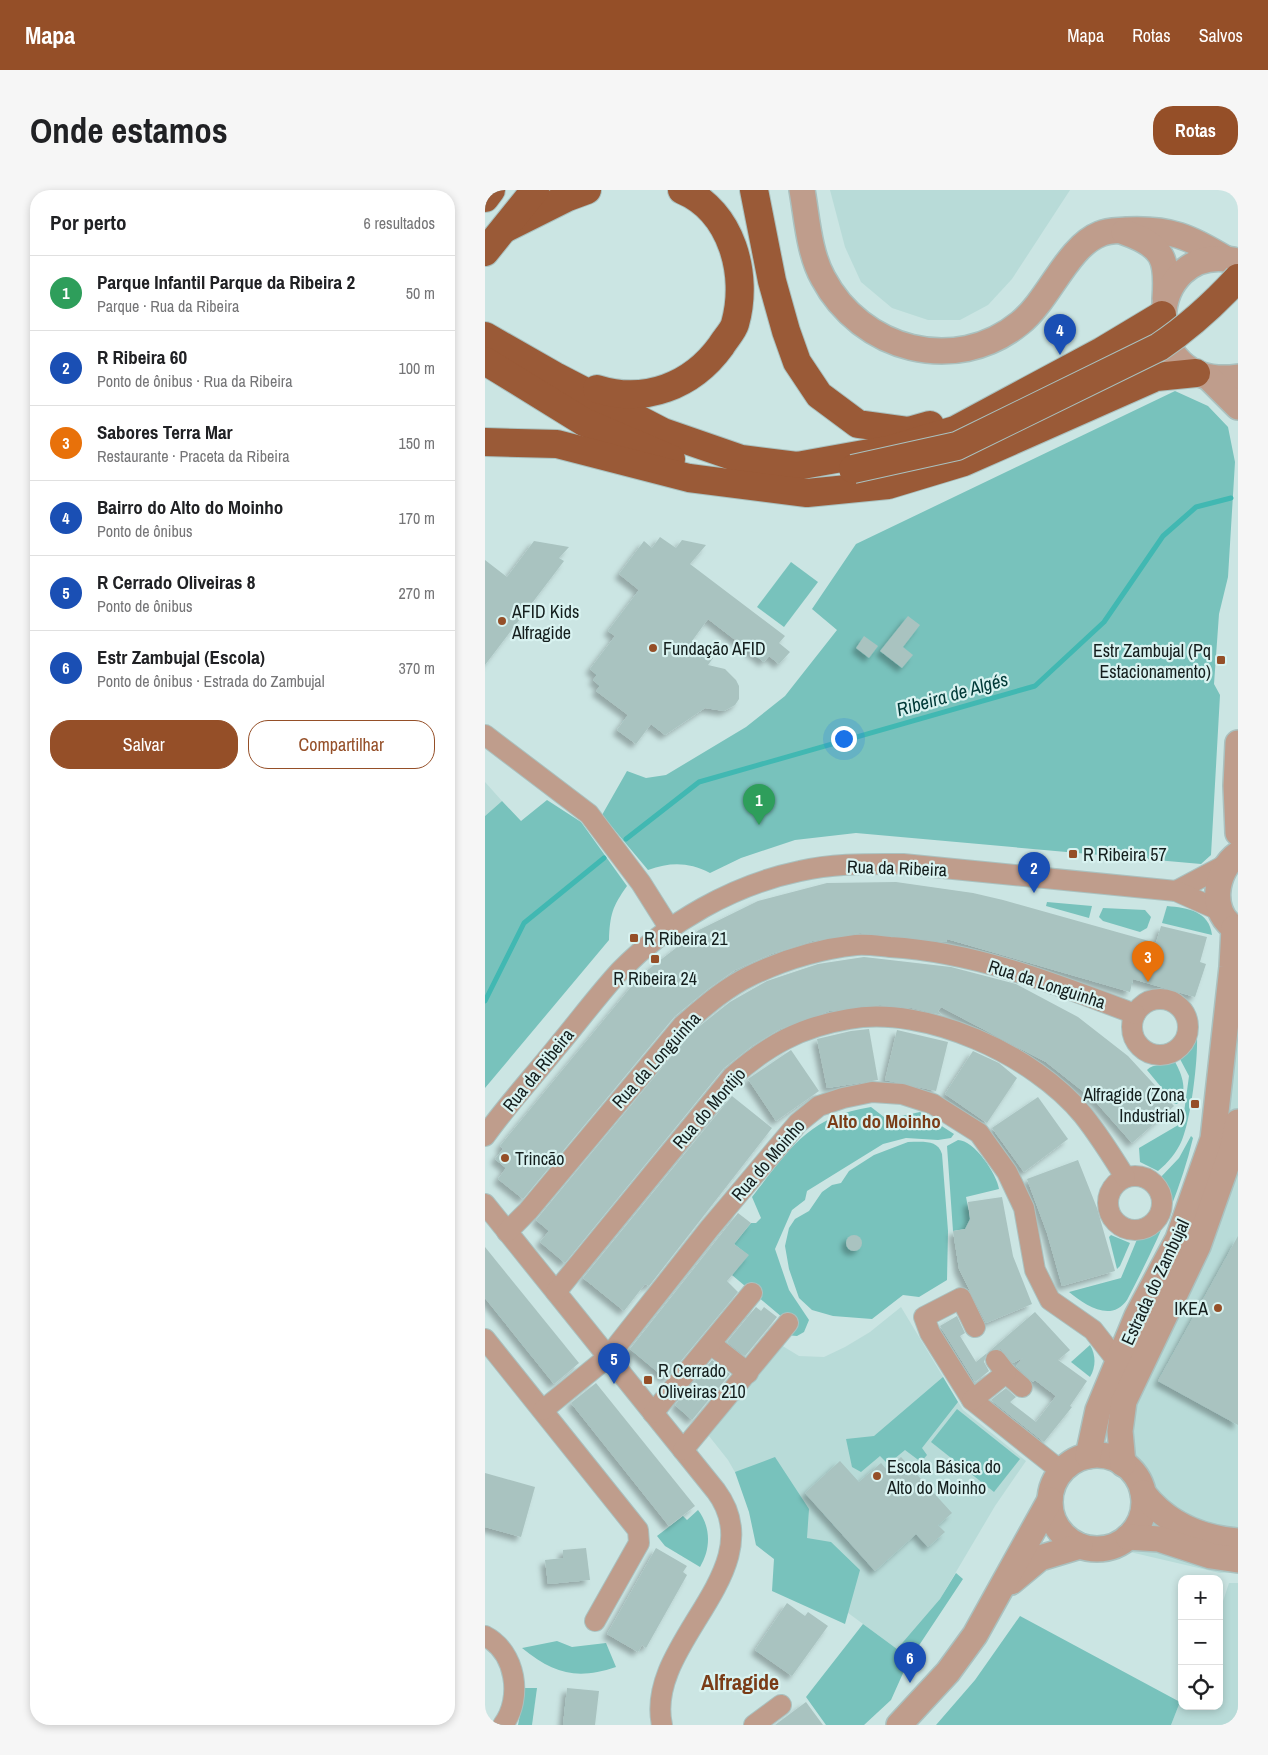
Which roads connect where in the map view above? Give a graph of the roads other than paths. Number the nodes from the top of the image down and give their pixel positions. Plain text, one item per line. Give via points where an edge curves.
1 (491, 190) edge
2 (535, 190) edge
3 (587, 190) edge
4 (682, 190) edge
5 (753, 190) edge
6 (802, 190) edge
7 (485, 198) edge
8 (506, 228) junction
9 (1122, 231) junction
10 (485, 252) edge
11 (1234, 266) edge
12 (1163, 307) junction
13 (488, 347) edge
14 (1203, 375) junction
15 (555, 376) junction
16 (1238, 377) edge
17 (1003, 404) junction
18 (1238, 406) edge
19 (485, 442) edge
20 (797, 466) junction
21 (726, 482) junction
22 (485, 735) edge
23 (1238, 743) edge
24 (1235, 850) edge
25 (1176, 891) junction
26 (1231, 923) edge
27 (670, 929) junction
28 (1135, 1014) dead end
29 (1238, 1122) edge
30 (485, 1136) edge
31 (1125, 1177) dead end
32 (485, 1204) edge
33 (507, 1232) junction
34 (555, 1292) junction
35 (752, 1293) dead end
36 (787, 1323) dead end
37 (975, 1327) dead end
38 (485, 1339) edge
39 (712, 1345) junction
40 (608, 1357) junction
41 (1117, 1362) junction
42 (748, 1373) junction
43 (1022, 1387) dead end
44 (971, 1400) junction
45 (543, 1410) junction
46 (653, 1413) junction
47 (683, 1450) junction
48 (1088, 1456) junction
49 (1123, 1464) junction
50 (1061, 1471) junction
51 (1143, 1493) junction
52 (1050, 1500) junction
53 (1128, 1537) junction
54 (1238, 1541) edge
55 (1081, 1546) junction
56 (1238, 1560) edge
57 (1000, 1593) junction
58 (595, 1621) dead end
59 (485, 1636) edge
60 (661, 1692) junction
61 (781, 1705) dead end
62 (503, 1725) edge
63 (649, 1725) edge
64 (662, 1725) edge
65 (754, 1725) edge
66 (899, 1725) edge

1 - 7 highway
2 - 8 highway
3 - 8 highway
4 - 15 highway via 716,214 734,248 741,288 735,326 708,364 674,387 634,395 609,393
5 - 17 highway via 786,332 797,362 819,395 858,424 909,431
6 - 9 street via 812,247 821,276 836,300 863,326 889,342 907,347 957,351 983,345 1009,331 1036,308 1087,242 1102,233
8 - 10 highway
9 - 11 street via 1167,231 1200,243
9 - 12 street via 1143,239 1163,257 1167,271
11 - 12 street via 1210,260 1195,265 1172,285
11 - 20 highway, bridge via 1203,314 1159,348 957,446 853,470
12 - 14 street via 1164,334 1172,352 1185,366
12 - 17 highway via 1102,352
13 - 15 highway
13 - 21 highway via 584,422
14 - 16 street via 1222,379
14 - 18 street
14 - 21 highway via 1156,377 964,462 888,485 807,493
15 - 20 highway via 663,432 741,459
17 - 20 highway via 955,430 892,448
19 - 21 highway via 557,444 689,478
22 - 27 street via 589,814 641,883
23 - 24 street
24 - 25 street, Rua da Ribeira via 1195,883
24 - 26 street, Estrada do Zambujal via 1217,888
25 - 26 street, Rua da Ribeira
25 - 27 street, Rua da Ribeira via 903,864 860,863 801,870 745,888
26 - 41 street, Estrada do Zambujal via 1232,967 1213,1139 1179,1239 1137,1316
27 - 30 street, Rua da Ribeira via 620,971
28 - 33 street, Rua da Longuinha via 1057,984 918,949 857,945 783,962 749,976 709,1002 683,1025 528,1212
29 - 49 street, Estrada do Zambujal via 1233,1147 1198,1246 1125,1401 1120,1431
31 - 34 street, Rua do Montijo via 1082,1114 1063,1094 1019,1061 964,1034 929,1024 876,1017 851,1018 805,1030 778,1042 732,1077
32 - 33 street
33 - 34 street
34 - 40 street
35 - 39 street
36 - 42 street
37 - 44 street via 961,1298 924,1317 930,1333
38 - 45 street
39 - 42 street
39 - 46 street
40 - 41 street, Rua do Moinho via 798,1123 819,1106 872,1092 902,1094 933,1104 979,1133 1007,1172 1024,1208 1035,1270 1050,1300 1093,1330
40 - 45 street, Rua do Moinho
40 - 46 street
41 - 48 street, Estrada do Zambujal via 1097,1410
42 - 47 street
43 - 44 street via 1001,1366
44 - 50 street
45 - 58 street via 638,1530 639,1543
46 - 47 street
47 - 60 street via 727,1508 731,1550 720,1580 686,1637
48 - 49 street via 1113,1458
48 - 50 street
49 - 51 street via 1132,1472
50 - 52 street
51 - 53 street via 1141,1517
51 - 54 street via 1167,1519 1202,1535
52 - 55 street via 1057,1528 1067,1539
52 - 57 street
53 - 55 street via 1111,1547 1090,1549
53 - 56 street via 1159,1539 1211,1556
55 - 57 street via 1035,1561
57 - 66 street via 948,1672
59 - 62 street via 500,1648 513,1675 516,1696
60 - 63 street
60 - 64 street
61 - 65 street

